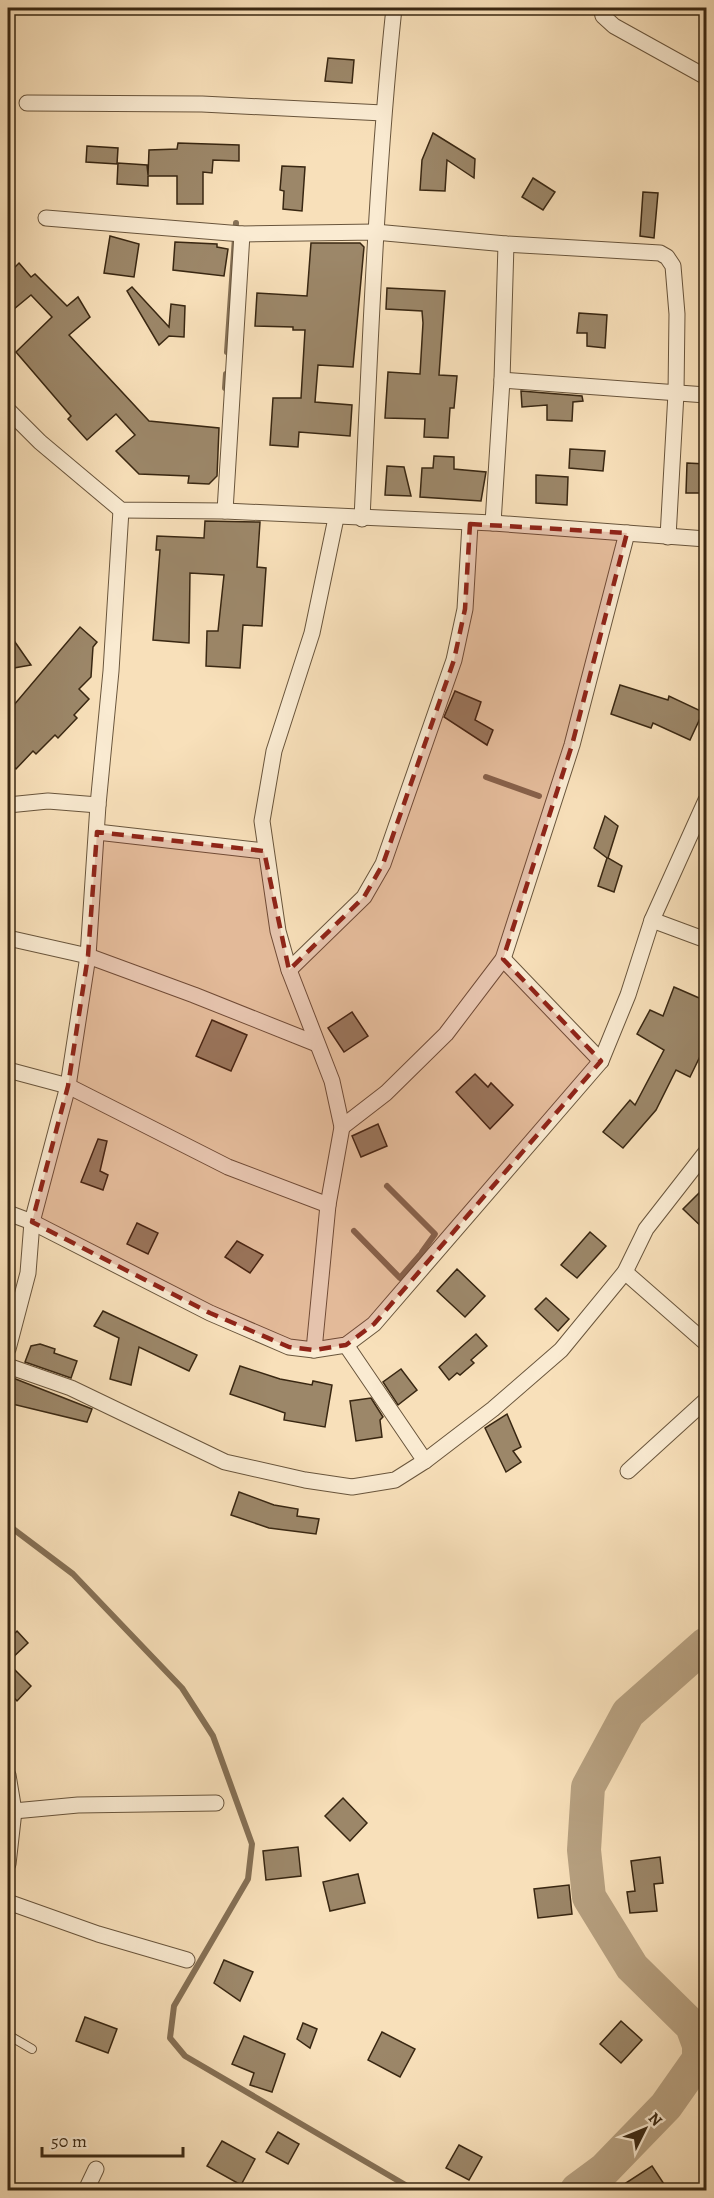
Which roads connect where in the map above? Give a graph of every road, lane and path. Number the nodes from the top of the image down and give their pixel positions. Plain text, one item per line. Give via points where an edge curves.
1 (394, 8) edge
2 (601, 8) edge
3 (706, 77) edge
4 (27, 103) dead end
5 (383, 113) junction
6 (46, 219) dead end
7 (375, 232) junction
8 (242, 234) junction
9 (506, 244) junction
10 (502, 380) junction
11 (676, 393) junction
12 (706, 395) edge
13 (8, 410) edge
14 (121, 510) junction
15 (225, 511) junction
16 (336, 518) junction
17 (362, 519) junction
18 (493, 523) junction
19 (470, 524) junction
20 (627, 533) junction
21 (668, 537) junction
22 (706, 539) edge
23 (706, 800) edge
24 (8, 805) edge
25 (98, 805) junction
26 (97, 832) junction
27 (264, 851) junction
28 (652, 920) junction
29 (8, 938) edge
30 (706, 940) edge
31 (88, 956) junction
32 (503, 959) junction
33 (289, 970) junction
34 (317, 1044) junction
35 (601, 1061) junction
36 (8, 1071) edge
37 (68, 1086) junction
38 (342, 1127) junction
39 (706, 1152) edge
40 (328, 1204) junction
41 (8, 1213) edge
42 (32, 1222) junction
43 (625, 1272) junction
44 (706, 1343) edge
45 (346, 1345) junction
46 (8, 1349) edge
47 (314, 1350) junction
48 (8, 1366) edge
49 (706, 1400) edge
50 (425, 1461) junction
51 (627, 1471) dead end
52 (8, 1775) edge
53 (216, 1803) dead end
54 (14, 1811) junction
55 (8, 1864) edge
56 (8, 1902) edge
57 (187, 1960) dead end
58 (8, 2036) edge
59 (32, 2049) dead end
60 (96, 2169) dead end
61 (86, 2190) edge

1 - 5 street
2 - 3 street via 603,16 614,26
4 - 5 street via 202,104
5 - 7 street
6 - 8 street
7 - 8 street
7 - 9 street
7 - 17 street
8 - 15 street
9 - 10 street
9 - 11 street via 660,253 667,257 673,266 676,304
10 - 11 street
10 - 18 street
11 - 12 street
11 - 21 street
13 - 14 street
14 - 15 street
14 - 25 street
15 - 16 street
16 - 17 street
16 - 27 street via 312,633 274,751 262,821
17 - 19 street
18 - 19 street
18 - 20 street
19 - 33 street via 465,609 454,660 383,864 364,897
20 - 21 street
20 - 32 street via 572,745
21 - 22 street
23 - 28 street
24 - 25 street via 48,801
25 - 26 street
26 - 27 street
26 - 31 street
27 - 33 street
28 - 30 street
28 - 35 street
29 - 31 street
31 - 34 street
31 - 37 street
32 - 35 street
32 - 38 street via 446,1034 386,1093
33 - 34 street
34 - 38 street via 332,1080
35 - 45 street via 374,1324
36 - 37 street
37 - 40 street via 228,1167
37 - 42 street
38 - 40 street
39 - 43 street via 646,1229
40 - 47 street
41 - 42 street
42 - 46 street via 28,1273
42 - 47 street via 210,1313 289,1347
43 - 44 street
43 - 50 street via 561,1350
45 - 47 street
45 - 50 street
48 - 50 street via 71,1388 225,1462 294,1478 352,1487 395,1480
49 - 51 street
52 - 54 street
53 - 54 street via 78,1805
54 - 55 street
56 - 57 street
58 - 59 lane
60 - 61 street

